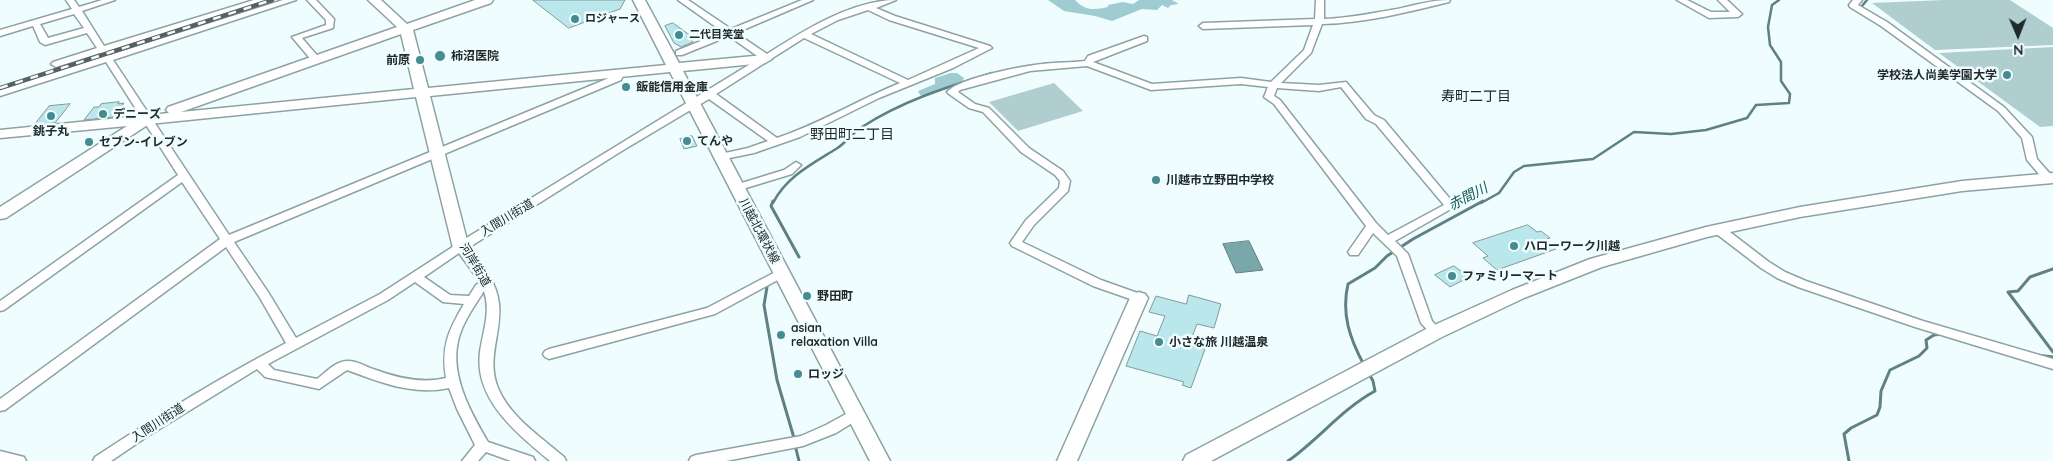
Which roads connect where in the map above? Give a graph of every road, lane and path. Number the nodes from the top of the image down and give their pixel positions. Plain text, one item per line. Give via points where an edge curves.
1 (70, 0) edge
2 (111, 0) edge
3 (263, 0) edge
4 (292, 0) edge
5 (311, 0) edge
6 (374, 0) edge
7 (486, 0) edge
8 (497, 0) edge
9 (682, 0) edge
10 (809, 0) edge
11 (892, 0) edge
12 (1320, 0) edge
13 (1446, 0) edge
14 (1682, 0) edge
15 (1722, 0) edge
16 (643, 1) edge
17 (1852, 2) edge
18 (870, 8) junction
19 (76, 10) junction
20 (455, 12) junction
21 (35, 22) junction
22 (1318, 22) junction
23 (1203, 26) dead end
24 (89, 29) junction
25 (406, 30) junction
26 (731, 32) junction
27 (0, 33) edge
28 (804, 34) junction
29 (1144, 39) dead end
30 (103, 50) junction
31 (109, 58) junction
32 (765, 59) junction
33 (316, 60) junction
34 (676, 60) junction
35 (1088, 63) junction
36 (56, 64) dead end
37 (619, 73) junction
38 (907, 83) junction
39 (1273, 85) junction
40 (0, 93) edge
41 (423, 93) junction
42 (710, 94) junction
43 (693, 105) junction
44 (146, 120) junction
45 (0, 134) edge
46 (775, 142) junction
47 (438, 152) junction
48 (720, 157) junction
49 (796, 165) dead end
50 (184, 176) junction
51 (2050, 178) edge
52 (736, 188) junction
53 (0, 214) edge
54 (1372, 226) junction
55 (1718, 229) junction
56 (226, 241) junction
57 (1395, 247) junction
58 (461, 248) junction
59 (1354, 252) dead end
60 (781, 273) junction
61 (415, 276) junction
62 (487, 283) junction
63 (1139, 298) joint
64 (474, 300) junction
65 (0, 307) edge
66 (1436, 332) junction
67 (293, 343) junction
68 (549, 354) dead end
69 (258, 362) junction
70 (2053, 364) edge
71 (452, 382) junction
72 (0, 406) edge
73 (855, 414) junction
74 (483, 446) junction
75 (0, 457) edge
76 (19, 461) edge
77 (100, 461) edge
78 (469, 461) edge
79 (528, 461) edge
80 (559, 461) edge
81 (696, 461) edge
82 (880, 461) edge
83 (1067, 461) edge
84 (1193, 461) edge

1 - 19 street
2 - 19 street
3 - 30 street
4 - 31 street
5 - 33 street via 330,19 330,26 296,37
6 - 25 street
7 - 20 street
8 - 20 street
9 - 26 street
10 - 26 street
11 - 18 street, 入間川街道
12 - 22 street
13 - 22 street via 1377,15
14 - 15 street via 1709,15 1738,14
16 - 34 street, 川越北環状線
17 - 51 street via 2001,109 2026,137 2032,160
18 - 28 street, 入間川街道 via 834,18
18 - 38 street via 987,48
19 - 21 street
19 - 24 street
20 - 25 street
21 - 24 street via 45,42
21 - 27 street
22 - 23 street
22 - 39 street via 1308,51
24 - 30 street
25 - 33 street
25 - 41 street, 河岸街道
26 - 32 street
26 - 34 street
28 - 32 street, 入間川街道
28 - 38 street
29 - 35 street via 1091,58
30 - 31 street
30 - 36 street
31 - 40 street
31 - 44 street
32 - 34 street
32 - 42 street, 入間川街道
33 - 44 street
34 - 37 street
34 - 43 street, 川越北環状線
35 - 39 street via 1151,87 1241,81
35 - 63 street via 1007,72 952,92 972,106 986,110 1025,150 1059,173 1065,181 1064,190 1026,227 1016,243 1097,283
37 - 41 street
37 - 47 street via 618,78
38 - 46 street
39 - 54 street via 1269,97 1277,102
39 - 57 street via 1319,88 1343,84 1370,117 1380,122 1451,206
41 - 44 street
41 - 47 street, 河岸街道
42 - 43 street, 入間川街道
42 - 46 street
43 - 48 street, 川越北環状線
43 - 58 street, 入間川街道
44 - 45 street
44 - 50 street
44 - 53 street
46 - 48 street
47 - 56 street
47 - 58 street, 河岸街道
48 - 52 street, 川越北環状線
49 - 52 street via 788,172
50 - 56 street
50 - 65 street
51 - 55 street via 1920,192
52 - 60 street, 川越北環状線
54 - 57 street
54 - 59 street
55 - 66 street via 1596,263
55 - 70 street via 1781,275 1795,281 1920,324
56 - 67 street via 264,294
56 - 72 street
57 - 66 street via 1427,323
58 - 61 street, 入間川街道
58 - 62 street, 河岸街道
60 - 68 street via 711,311
60 - 73 street, 川越北環状線
61 - 64 street via 447,299
61 - 67 street, 入間川街道 via 384,296
62 - 64 street via 480,288
62 - 80 street, 河岸街道 via 494,300 486,355 491,387 502,408
63 - 83 street
64 - 71 street via 452,340
66 - 84 street
67 - 69 street, 入間川街道
69 - 71 street via 270,374 319,384 348,365 423,387
69 - 77 street, 入間川街道
71 - 74 street
73 - 81 street via 803,441
73 - 82 street, 川越北環状線
74 - 78 street
74 - 79 street
75 - 76 street

